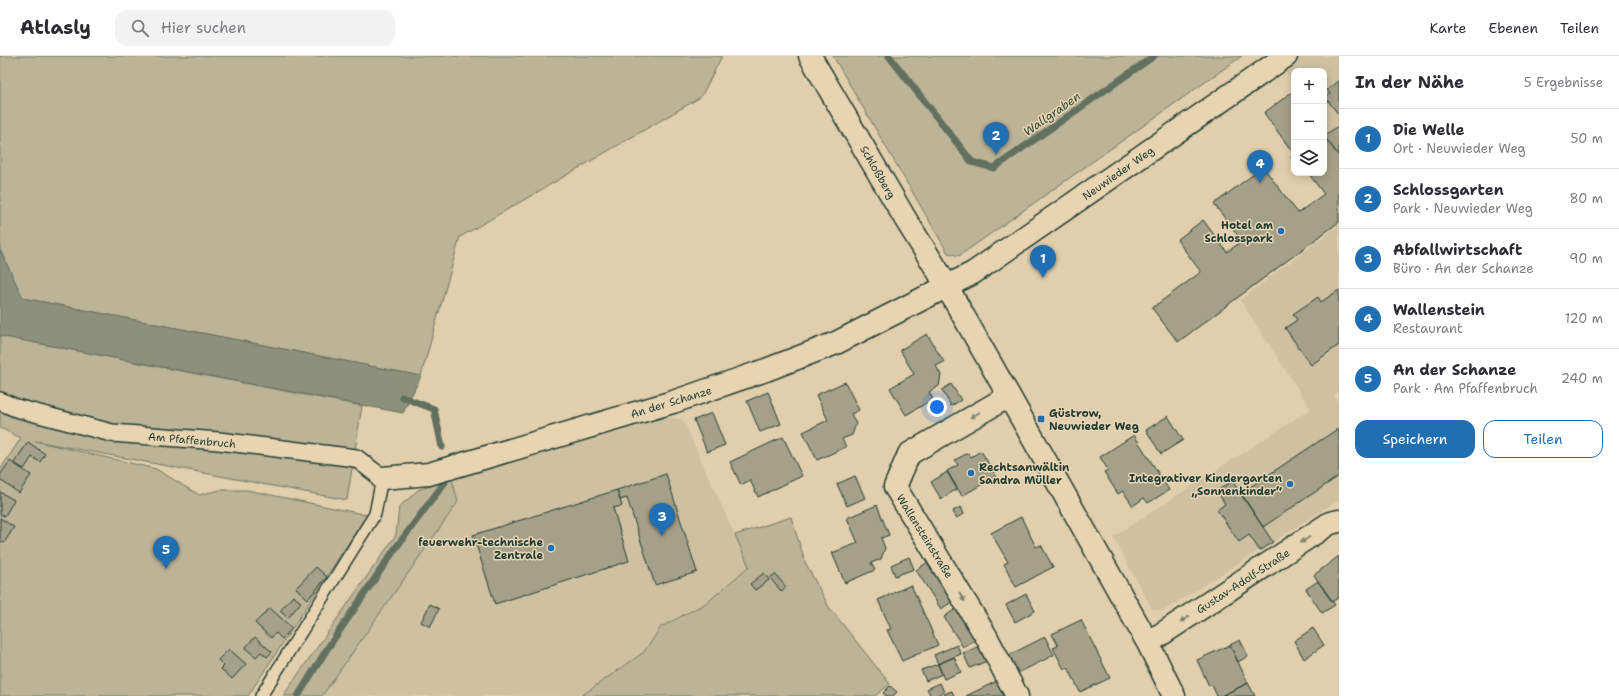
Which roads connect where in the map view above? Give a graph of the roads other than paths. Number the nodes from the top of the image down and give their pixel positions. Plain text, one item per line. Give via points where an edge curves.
1 (810, 56) edge
2 (1286, 56) edge
3 (947, 287) junction
4 (1009, 396) junction
5 (0, 401) edge
6 (382, 478) junction
7 (1339, 521) edge
8 (1148, 643) junction
9 (261, 696) edge
10 (1017, 696) edge
11 (1174, 696) edge

1 - 3 street, Schloßberg
2 - 3 street, Neuwieder Weg via 973,273
3 - 4 street
3 - 6 street, An der Schanze via 836,343 708,390 429,474
4 - 8 street
4 -> 10 street, Wallensteinstraße via 909,454 895,487 986,636
5 - 6 street, Am Pfaffenbruch via 16,408 112,433 219,441 356,458
6 - 9 lane via 375,514
7 -> 8 street, Gustav-Adolf-Straße via 1330,523
8 - 11 street

